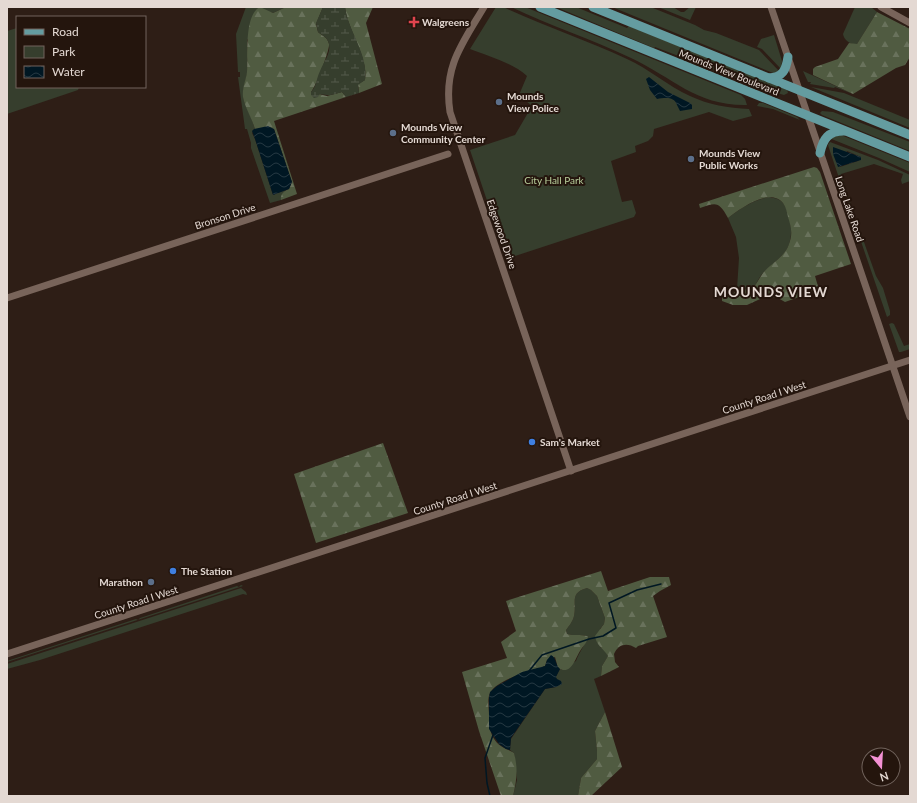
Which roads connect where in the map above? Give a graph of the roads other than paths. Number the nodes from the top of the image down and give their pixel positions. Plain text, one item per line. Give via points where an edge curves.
1 (484, 7) edge
2 (540, 7) edge
3 (593, 7) edge
4 (771, 7) edge
5 (881, 7) edge
6 (910, 23) edge
7 (788, 57) junction
8 (769, 78) junction
9 (799, 90) junction
10 (808, 116) junction
11 (846, 131) junction
12 (910, 135) edge
13 (894, 151) junction
14 (820, 153) junction
15 (448, 154) dead end
16 (910, 157) edge
17 (910, 160) edge
18 (7, 298) edge
19 (910, 360) edge
20 (893, 366) junction
21 (910, 417) edge
22 (571, 471) junction
23 (7, 654) edge

1 - 22 street, Edgewood Drive via 460,47 451,69 448,90 450,112
2 - 10 main road, Mounds View Boulevard
3 - 8 main road, Mounds View Boulevard
4 - 7 street, Long Lake Road
5 - 6 street
7 - 8 main road via 782,73
7 - 9 street, Long Lake Road
8 - 9 main road, Mounds View Boulevard
9 - 10 street, Long Lake Road
9 - 12 main road, Mounds View Boulevard
10 - 11 main road, Mounds View Boulevard
10 - 14 street, Long Lake Road
11 - 13 main road, Mounds View Boulevard
11 - 14 main road via 827,135
13 - 16 main road, Mounds View Boulevard
13 - 17 main road
14 - 20 street, Long Lake Road
15 - 18 street, Bronson Drive
19 - 20 street, County Road I West
20 - 21 street, Long Lake Road
20 - 22 street, County Road I West
22 - 23 street, County Road I West

